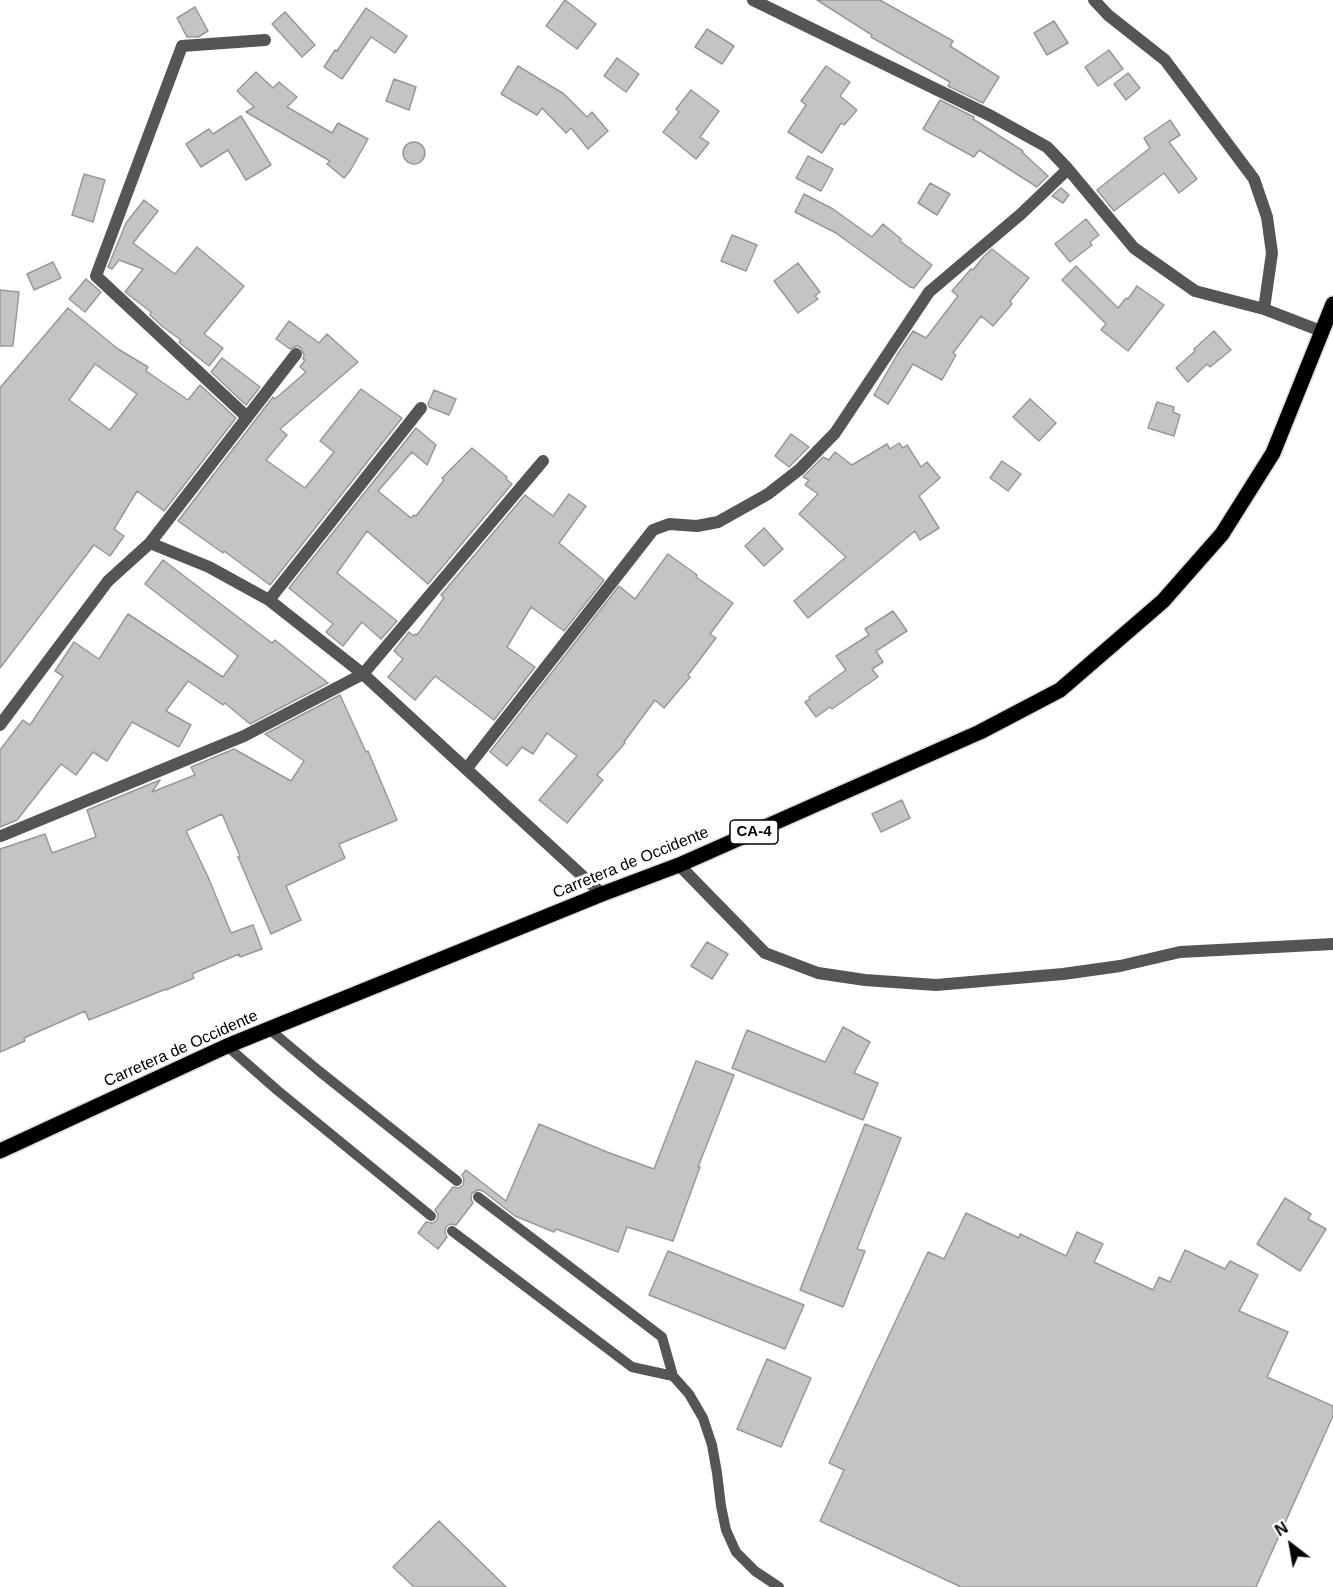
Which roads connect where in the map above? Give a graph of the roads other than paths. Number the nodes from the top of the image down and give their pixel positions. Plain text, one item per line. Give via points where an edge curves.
1 (753, 0) edge
2 (1094, 0) edge
3 (266, 40) dead end
4 (1068, 169) junction
5 (1333, 304) edge
6 (1264, 309) junction
7 (1321, 331) junction
8 (296, 354) dead end
9 (422, 408) dead end
10 (247, 417) junction
11 (543, 460) dead end
12 (150, 543) junction
13 (269, 600) junction
14 (363, 674) junction
15 (0, 725) edge
16 (467, 768) junction
17 (1, 836) edge
18 (679, 865) junction
19 (602, 894) junction
20 (1333, 944) edge
21 (269, 1029) junction
22 (227, 1046) junction
23 (0, 1151) edge
24 (457, 1181) dead end
25 (478, 1197) dead end
26 (431, 1216) dead end
27 (452, 1231) dead end
28 (673, 1376) junction
29 (779, 1587) edge

1 - 4 street via 991,116 1047,147
2 - 6 street via 1165,60 1254,179 1267,217 1272,253
3 - 10 street via 182,46 96,276
4 - 6 street via 1134,248 1196,291
4 - 16 street via 1022,214 929,292 835,433 800,469 768,494 718,522 698,526 669,524 653,530
5 - 7 main road, Carretera de Occidente / CA-4
6 - 7 street
7 - 18 main road, Carretera de Occidente / CA-4 via 1273,453 1222,534 1163,601 1060,690 980,732
8 - 10 street
9 - 13 street
10 - 12 street
11 - 14 street
12 - 13 street via 209,567
12 - 15 street via 108,581
13 - 14 street
14 - 16 street
14 - 17 street via 244,736
16 - 19 street
18 - 19 main road, Carretera de Occidente / CA-4
18 - 20 street via 765,953 818,973 865,980 936,985 1109,968 1180,952
19 - 21 main road, Carretera de Occidente / CA-4
21 - 22 main road, Carretera de Occidente / CA-4
21 - 24 lane
22 - 23 main road, Carretera de Occidente / CA-4
22 - 26 lane
25 - 28 lane via 662,1337
27 - 28 lane via 632,1367
28 - 29 lane via 703,1418 712,1445 726,1530 736,1552

